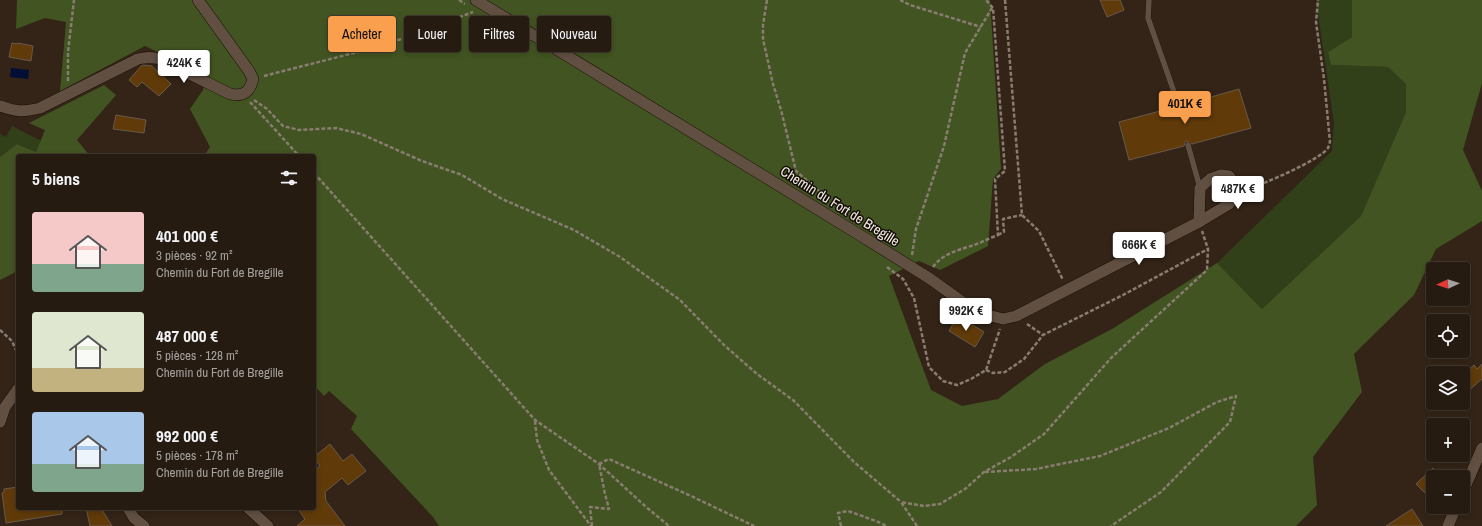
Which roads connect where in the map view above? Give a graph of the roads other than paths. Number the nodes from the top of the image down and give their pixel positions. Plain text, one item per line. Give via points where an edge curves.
1 (198, 0) edge
2 (476, 0) edge
3 (1149, 0) edge
4 (0, 106) edge
5 (1179, 106) dead end
6 (1188, 145) dead end
7 (1200, 188) junction
8 (1199, 222) junction
9 (16, 392) edge
10 (0, 422) edge
11 (1482, 448) edge
12 (1470, 476) edge
13 (129, 510) edge
14 (250, 510) edge
15 (1453, 514) edge
16 (144, 526) edge
17 (268, 526) edge
18 (1448, 526) edge

1 - 4 street via 253,79 249,90 243,94 230,94 153,57 138,59 40,108 25,112
2 - 8 street, Chemin du Fort de Bregille via 929,278 968,306 988,315 1003,319 1016,316
3 - 5 lane via 1148,18
6 - 7 lane
7 - 8 street
7 - 8 street via 1210,179 1221,175 1229,176 1237,192 1229,204
9 - 10 street via 5,407
11 - 12 street
13 - 16 street
14 - 17 street
15 - 18 street

